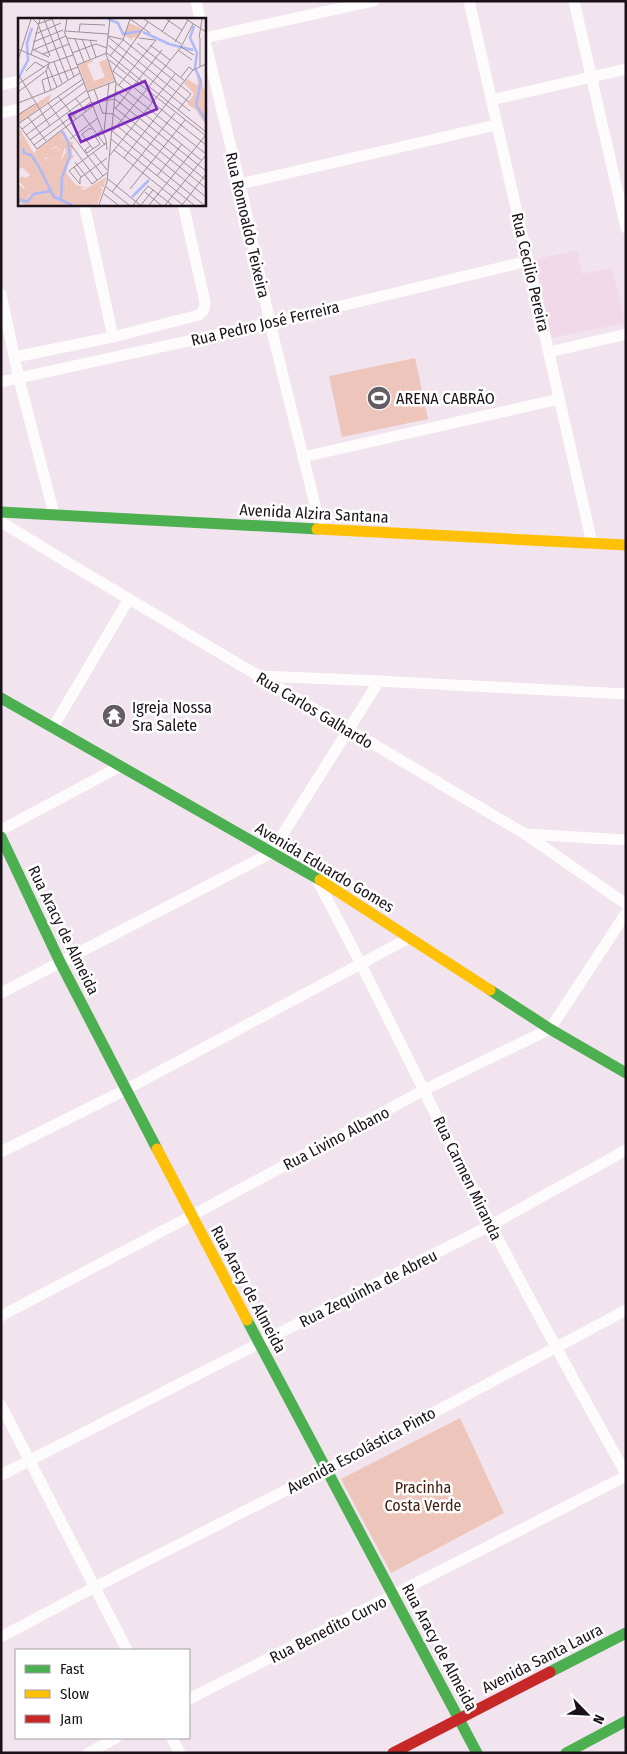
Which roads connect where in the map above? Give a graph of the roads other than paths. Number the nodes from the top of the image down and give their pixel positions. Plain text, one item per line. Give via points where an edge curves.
1 (196, 1) edge
2 (374, 1) edge
3 (469, 1) edge
4 (574, 1) edge
5 (200, 18) edge
6 (205, 38) edge
7 (205, 42) edge
8 (626, 69) edge
9 (592, 77) junction
10 (18, 81) edge
11 (1, 85) edge
12 (491, 100) junction
13 (18, 109) edge
14 (1, 113) edge
15 (496, 125) junction
16 (240, 184) junction
17 (84, 205) edge
18 (183, 205) edge
19 (626, 228) edge
20 (528, 261) junction
21 (1, 294) edge
22 (4, 318) edge
23 (270, 323) junction
24 (626, 334) edge
25 (113, 337) junction
26 (549, 352) junction
27 (15, 357) junction
28 (19, 378) junction
29 (1, 382) edge
30 (559, 399) junction
31 (303, 457) junction
32 (1, 512) edge
33 (54, 514) junction
34 (1, 522) edge
35 (321, 530) junction
36 (592, 543) junction
37 (626, 545) edge
38 (129, 600) junction
39 (259, 676) junction
40 (379, 681) junction
41 (626, 694) edge
42 (1, 698) edge
43 (53, 727) junction
44 (348, 730) junction
45 (121, 766) junction
46 (1, 830) edge
47 (525, 834) junction
48 (1, 837) edge
49 (626, 840) edge
50 (271, 853) junction
51 (316, 878) junction
52 (626, 904) edge
53 (626, 913) edge
54 (409, 938) junction
55 (60, 962) junction
56 (361, 962) junction
57 (1, 993) edge
58 (550, 1029) junction
59 (626, 1073) edge
60 (127, 1088) junction
61 (424, 1090) junction
62 (626, 1150) edge
63 (1, 1152) edge
64 (191, 1216) junction
65 (490, 1224) junction
66 (626, 1310) edge
67 (1, 1316) edge
68 (260, 1344) junction
69 (555, 1346) junction
70 (1, 1405) edge
71 (30, 1460) junction
72 (326, 1470) junction
73 (1, 1475) edge
74 (626, 1475) edge
75 (95, 1587) junction
76 (394, 1596) junction
77 (626, 1633) edge
78 (1, 1637) edge
79 (126, 1649) edge
80 (190, 1698) edge
81 (459, 1718) junction
82 (626, 1721) edge
83 (114, 1739) edge
84 (173, 1739) edge
85 (88, 1753) edge
86 (180, 1753) edge
87 (393, 1753) edge
88 (477, 1753) edge
89 (566, 1753) edge

1 - 5 street
2 - 6 street
3 - 12 street, Rua Cecilio Pereira
4 - 9 street
7 - 16 street, Rua Romoaldo Teixeira
8 - 9 street
9 - 12 street
9 - 19 street
10 - 11 street
12 - 15 street, Rua Cecilio Pereira
13 - 14 street
15 - 16 street
15 - 20 street, Rua Cecilio Pereira
16 - 23 street, Rua Romoaldo Teixeira
17 - 25 street
18 - 25 street via 205,302 204,310 199,315
20 - 23 street, Rua Pedro José Ferreira
20 - 26 street, Rua Cecilio Pereira
21 - 22 street
22 - 27 street
23 - 28 street, Rua Pedro José Ferreira
23 - 31 street, Rua Romoaldo Teixeira
24 - 26 street
25 - 27 street
26 - 30 street, Rua Cecilio Pereira
27 - 28 street
28 - 29 street, Rua Pedro José Ferreira
28 - 33 street
30 - 31 street
30 - 36 street, Rua Cecilio Pereira
31 - 35 street, Rua Romoaldo Teixeira
32 - 33 street, Avenida Alzira Santana
33 - 35 street, Avenida Alzira Santana
34 - 38 street, Rua Carlos Galhardo
35 - 36 street, Avenida Alzira Santana
36 - 37 street, Avenida Alzira Santana
38 - 39 street, Rua Carlos Galhardo
38 - 43 street
39 - 40 street
39 - 44 street, Rua Carlos Galhardo
40 - 41 street
40 - 44 street
42 - 43 street, Avenida Eduardo Gomes
43 - 45 street, Avenida Eduardo Gomes
44 - 47 street, Rua Carlos Galhardo
44 - 50 street
45 - 46 street
45 - 50 street, Avenida Eduardo Gomes
47 - 49 street
47 - 52 street, Rua Carlos Galhardo
48 - 55 street, Rua Aracy de Almeida
50 - 51 street, Avenida Eduardo Gomes
50 - 55 street
51 - 54 street, Avenida Eduardo Gomes
51 - 56 street, Rua Carmen Miranda
53 - 58 street
54 - 56 street
54 - 58 street, Avenida Eduardo Gomes
55 - 57 street
55 - 60 street, Rua Aracy de Almeida
56 - 60 street
56 - 61 street, Rua Carmen Miranda
58 - 59 street, Avenida Eduardo Gomes
58 - 61 street, Rua Livino Albano
60 - 63 street
60 - 64 street, Rua Aracy de Almeida
61 - 64 street, Rua Livino Albano
61 - 65 street, Rua Carmen Miranda
62 - 65 street, Rua Zequinha de Abreu
64 - 67 street, Rua Livino Albano
64 - 68 street, Rua Aracy de Almeida
65 - 68 street, Rua Zequinha de Abreu
65 - 69 street, Rua Carmen Miranda
66 - 69 street, Avenida Escolástica Pinto
68 - 71 street, Rua Zequinha de Abreu
68 - 72 street, Rua Aracy de Almeida
69 - 72 street, Avenida Escolástica Pinto
69 - 74 street, Rua Carmen Miranda
70 - 71 street
71 - 73 street, Rua Zequinha de Abreu
71 - 75 street
72 - 75 street, Avenida Escolástica Pinto
72 - 76 street, Rua Aracy de Almeida
74 - 76 street, Rua Benedito Curvo
75 - 78 street, Avenida Escolástica Pinto
75 - 79 street
76 - 80 street, Rua Benedito Curvo
76 - 81 street, Rua Aracy de Almeida
77 - 81 street, Avenida Santa Laura
81 - 87 street, Avenida Santa Laura
81 - 88 street, Rua Aracy de Almeida
82 - 89 street
83 - 85 street
84 - 86 street

